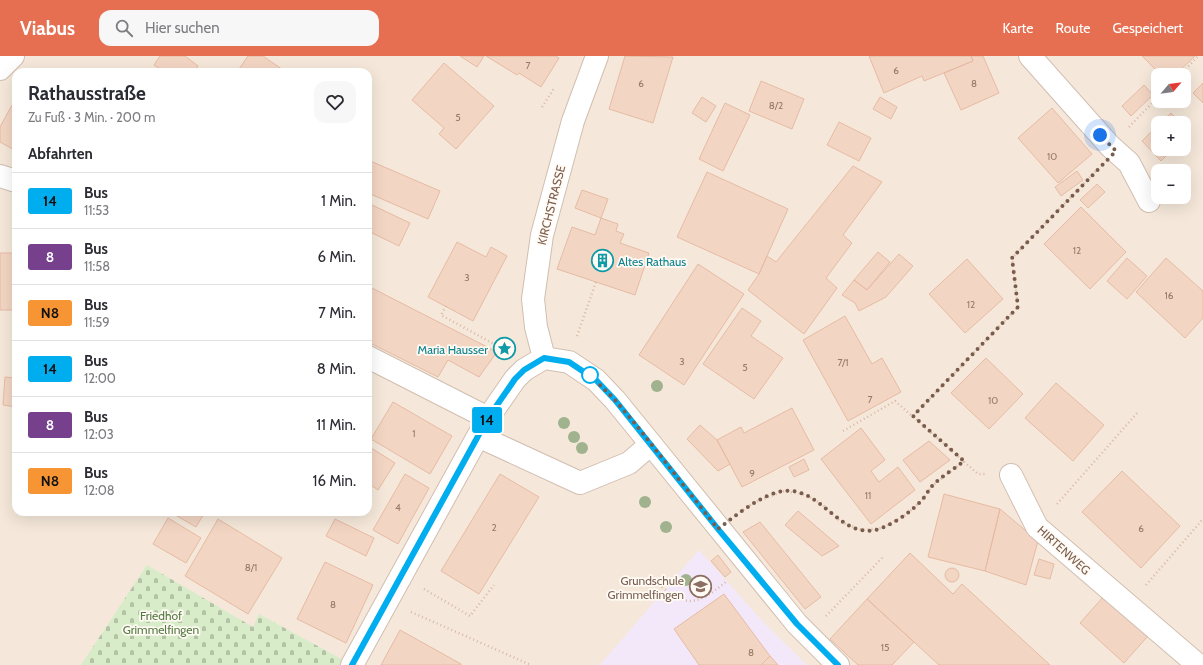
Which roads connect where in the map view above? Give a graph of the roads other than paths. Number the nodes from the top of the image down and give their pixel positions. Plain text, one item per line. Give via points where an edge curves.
1 (14, 56) edge
2 (597, 56) edge
3 (1030, 56) edge
4 (0, 69) edge
5 (0, 176) edge
6 (12, 180) edge
7 (1149, 201) dead end
8 (372, 359) edge
9 (536, 362) junction
10 (483, 427) junction
11 (651, 444) junction
12 (1011, 475) road end
13 (352, 665) edge
14 (838, 665) edge
15 (1198, 665) edge

1 - 4 street
2 - 9 street, KIRCHSTRASSE via 573,121 542,235 534,299
3 - 7 street via 1113,149 1129,163
5 - 6 street
8 - 10 street
9 - 10 street via 515,379
9 - 11 street via 569,362 596,380
10 - 11 street via 580,483 629,463
10 - 13 street
11 - 14 street via 747,565 807,634
12 - 15 street, HIRTENWEG via 1037,527

